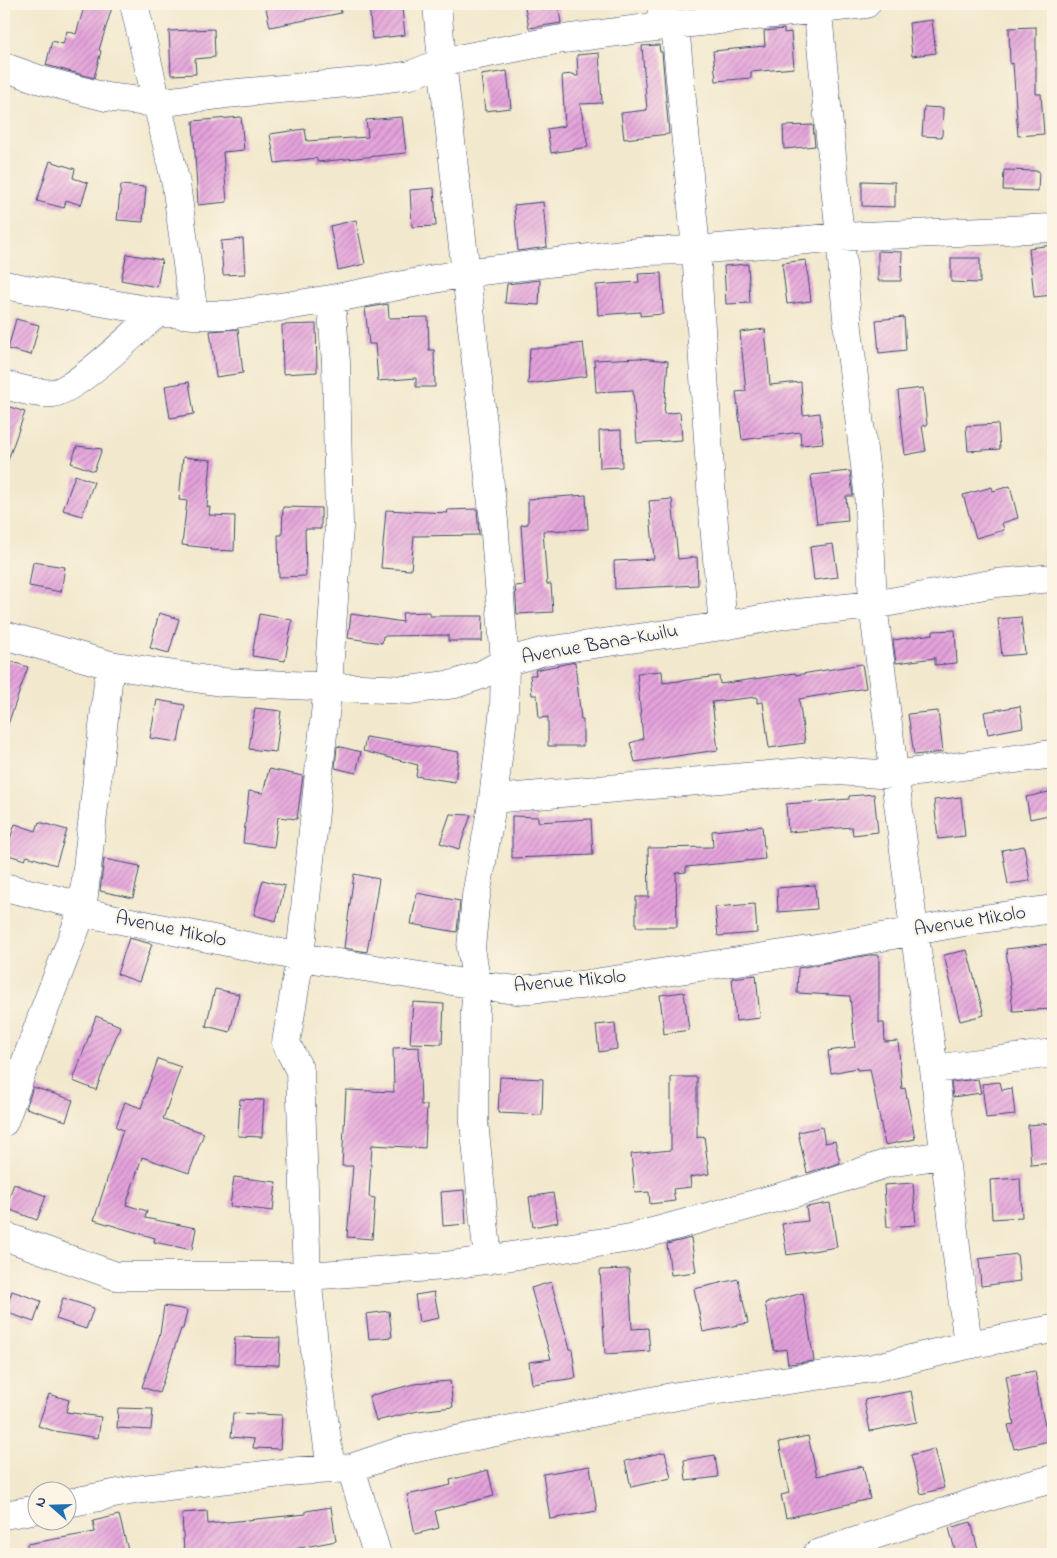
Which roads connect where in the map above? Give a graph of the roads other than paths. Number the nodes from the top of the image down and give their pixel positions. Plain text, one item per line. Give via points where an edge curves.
1 (134, 4) edge
2 (437, 4) edge
3 (866, 4) edge
4 (817, 6) edge
5 (666, 18) edge
6 (442, 62) junction
7 (4, 67) edge
8 (157, 103) junction
9 (1053, 228) edge
10 (840, 237) junction
11 (696, 250) junction
12 (465, 273) junction
13 (4, 285) edge
14 (331, 299) junction
15 (158, 312) junction
16 (194, 316) junction
17 (4, 385) edge
18 (1053, 578) edge
19 (873, 605) junction
20 (723, 626) junction
21 (4, 635) edge
22 (505, 662) junction
23 (110, 664) junction
24 (328, 686) junction
25 (1053, 754) edge
26 (893, 775) junction
27 (493, 799) junction
28 (4, 887) edge
29 (1053, 909) edge
30 (82, 912) junction
31 (914, 930) junction
32 (300, 957) junction
33 (476, 985) junction
34 (1053, 1053) edge
35 (934, 1068) junction
36 (4, 1122) edge
37 (944, 1156) junction
38 (4, 1236) edge
39 (488, 1260) junction
40 (307, 1276) junction
41 (1053, 1329) edge
42 (968, 1345) junction
43 (341, 1469) junction
44 (1053, 1479) edge
45 (78, 1501) edge
46 (28, 1511) edge
47 (4, 1515) edge
48 (377, 1554) edge
49 (817, 1554) edge

1 - 8 street
2 - 6 street
3 - 4 street
4 - 5 street
4 - 10 street
5 - 6 street
5 - 11 street
6 - 8 street via 411,75
6 - 12 street
7 - 8 street via 106,97
8 - 16 street via 176,184
9 - 10 street
10 - 11 street
10 - 19 street via 868,490
11 - 12 street via 647,251
11 - 20 street
12 - 14 street
12 - 22 street via 494,521
13 - 15 street
14 - 16 street via 229,316
14 - 24 street via 336,362 339,527
15 - 16 street
15 - 17 street via 75,384 54,393
18 - 19 street, Avenue Bana-Kwilu via 996,583
19 - 20 street, Avenue Bana-Kwilu via 788,614
19 - 26 street
20 - 22 street, Avenue Bana-Kwilu via 545,651
21 - 23 street, Avenue Bana-Kwilu
22 - 24 street, Avenue Bana-Kwilu via 455,684 409,690
22 - 27 street via 504,709
23 - 24 street, Avenue Bana-Kwilu via 221,682
23 - 30 street
24 - 32 street
25 - 26 street
26 - 27 street via 824,770
26 - 31 street
27 - 33 street via 476,896 471,948
28 - 30 street, Avenue Mikolo via 71,903
29 - 31 street, Avenue Mikolo
30 - 32 street, Avenue Mikolo
30 - 36 street
31 - 33 street, Avenue Mikolo via 816,949 581,985 517,990
31 - 35 street
32 - 33 street, Avenue Mikolo
32 - 40 street via 286,1043 300,1071
33 - 39 street via 474,1122
34 - 35 street
35 - 37 street
37 - 39 street via 888,1164 631,1238
37 - 42 street
38 - 40 street via 116,1276
39 - 40 street
40 - 43 street via 315,1353
41 - 42 street
42 - 43 street via 873,1368 677,1396 411,1449
43 - 45 street via 134,1490
43 - 48 street
44 - 49 street
46 - 47 street

